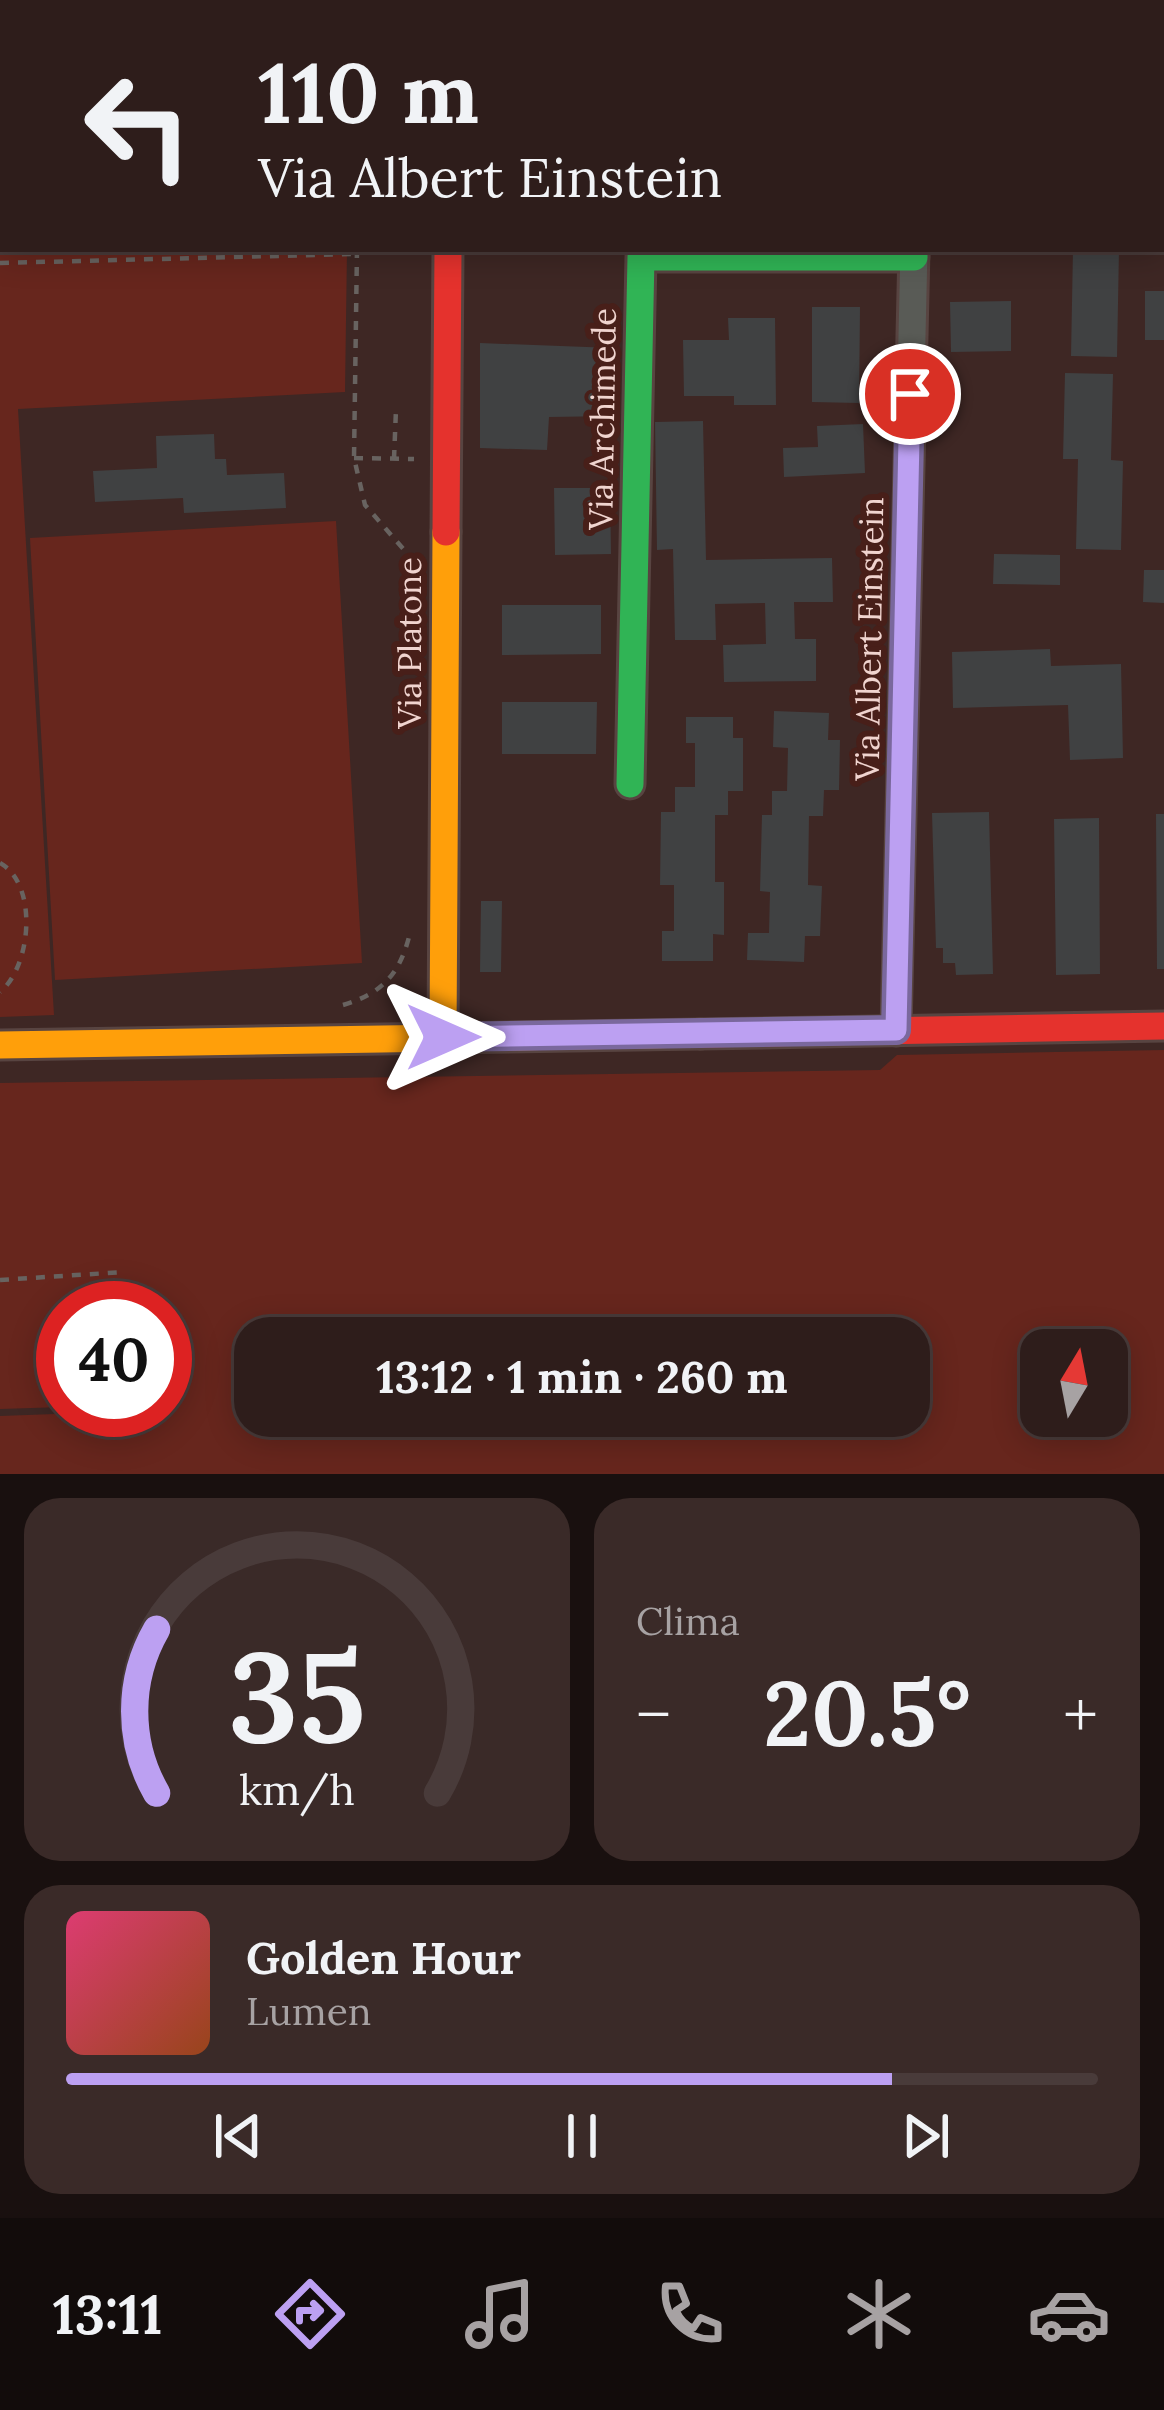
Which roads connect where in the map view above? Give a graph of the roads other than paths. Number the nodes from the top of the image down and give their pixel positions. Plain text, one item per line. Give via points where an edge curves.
1 (448, 252) edge
2 (914, 253) edge
3 (630, 784) dead end
4 (1164, 1026) edge
5 (896, 1030) junction
6 (443, 1037) junction
7 (0, 1045) edge

1 - 6 street, Via Platone
2 - 3 street, Via Archimede via 641,256
2 - 5 street, Via Albert Einstein
4 - 5 street
5 - 6 street
6 - 7 street

